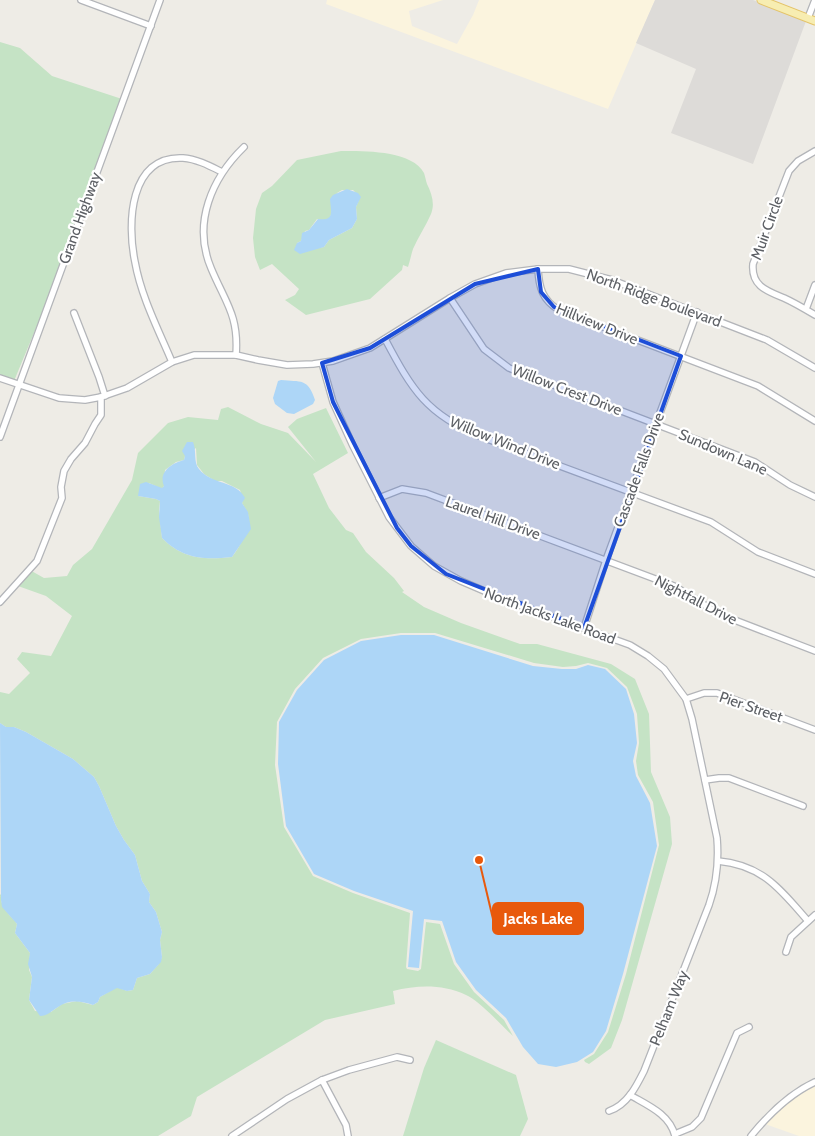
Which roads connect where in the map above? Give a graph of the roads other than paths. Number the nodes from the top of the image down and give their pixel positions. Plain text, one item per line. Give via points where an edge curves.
1 (81, 0) edge
2 (160, 0) edge
3 (761, 0) edge
4 (815, 0) edge
5 (811, 20) edge
6 (150, 26) junction
7 (244, 147) dead end
8 (815, 151) edge
9 (222, 172) junction
10 (538, 268) junction
11 (815, 285) edge
12 (450, 298) junction
13 (806, 309) junction
14 (697, 312) junction
15 (74, 313) dead end
16 (815, 315) edge
17 (386, 339) junction
18 (236, 354) junction
19 (681, 356) junction
20 (172, 362) junction
21 (322, 363) junction
22 (815, 368) edge
23 (0, 378) edge
24 (19, 386) junction
25 (103, 396) junction
26 (815, 421) edge
27 (656, 424) junction
28 (0, 437) edge
29 (631, 492) junction
30 (815, 497) edge
31 (379, 498) junction
32 (606, 560) junction
33 (815, 574) edge
34 (0, 602) edge
35 (584, 628) junction
36 (815, 651) edge
37 (686, 699) junction
38 (815, 730) edge
39 (705, 780) junction
40 (802, 806) dead end
41 (718, 862) junction
42 (713, 893) joint
43 (815, 916) edge
44 (808, 921) junction
45 (786, 952) dead end
46 (750, 1027) dead end
47 (410, 1060) dead end
48 (322, 1080) junction
49 (815, 1082) edge
50 (630, 1095) junction
51 (609, 1111) dead end
52 (675, 1135) edge
53 (232, 1136) edge
54 (348, 1136) edge
55 (751, 1136) edge

1 - 6 street
2 - 6 street, Grand Highway
3 - 5 main road
4 - 5 street
6 - 24 street, Grand Highway
7 - 9 street
8 - 13 street, Muir Circle via 798,160 788,171 752,270 762,289
9 - 18 street via 208,203 204,238 208,262 235,323
9 - 20 street via 184,158 167,160 144,176 137,190 132,216 135,262 148,305
10 - 12 street, North Ridge Boulevard via 491,278
10 - 14 street, North Ridge Boulevard via 597,276
10 - 19 street, Hillview Drive via 541,292 554,307
11 - 13 street
12 - 17 street, North Ridge Boulevard
12 - 27 street, Willow Crest Drive via 478,341 500,363
13 - 16 street, Muir Circle
14 - 19 street, Cascade Falls Drive
14 - 22 street, North Ridge Boulevard via 768,340
15 - 25 street via 100,377
17 - 21 street, North Ridge Boulevard via 360,352
17 - 29 street, Willow Wind Drive via 421,397 451,423
18 - 20 street via 194,355
18 - 21 street, North Ridge Boulevard via 287,364
19 - 26 street, Hillview Drive via 758,386
19 - 27 street, Cascade Falls Drive
20 - 25 street via 127,388
21 - 31 street, North Jacks Lake Road via 333,402
23 - 24 street
24 - 25 street via 67,400
24 - 28 street, Grand Highway
25 - 34 street via 101,415 64,472 62,498 37,561
27 - 29 street, Cascade Falls Drive
27 - 30 street, Sundown Lane via 755,462
29 - 32 street, Cascade Falls Drive
29 - 33 street, Willow Wind Drive via 711,522 758,552
31 - 32 street, Laurel Hill Drive via 402,489 418,490
31 - 35 street, North Jacks Lake Road via 411,546 434,566 474,588
32 - 35 street, Cascade Falls Drive
32 - 36 street, Nightfall Drive via 674,586 727,618
35 - 37 street, North Jacks Lake Road via 630,645 648,656 664,669
37 - 38 street, Pier Street via 717,693
37 - 39 street, North Jacks Lake Road
39 - 40 street via 730,778
39 - 41 street, North Jacks Lake Road via 717,838
41 - 42 street, North Jacks Lake Road
41 - 44 street via 732,862 762,874
42 - 50 street, Pelham Way via 644,1070
43 - 44 street
44 - 45 street via 791,936
46 - 52 street via 737,1033 701,1118 692,1128
47 - 48 street via 396,1056
48 - 53 street
48 - 54 street via 346,1125
49 - 55 street via 779,1106
50 - 51 street, Pelham Way via 619,1108
50 - 52 street via 662,1115

